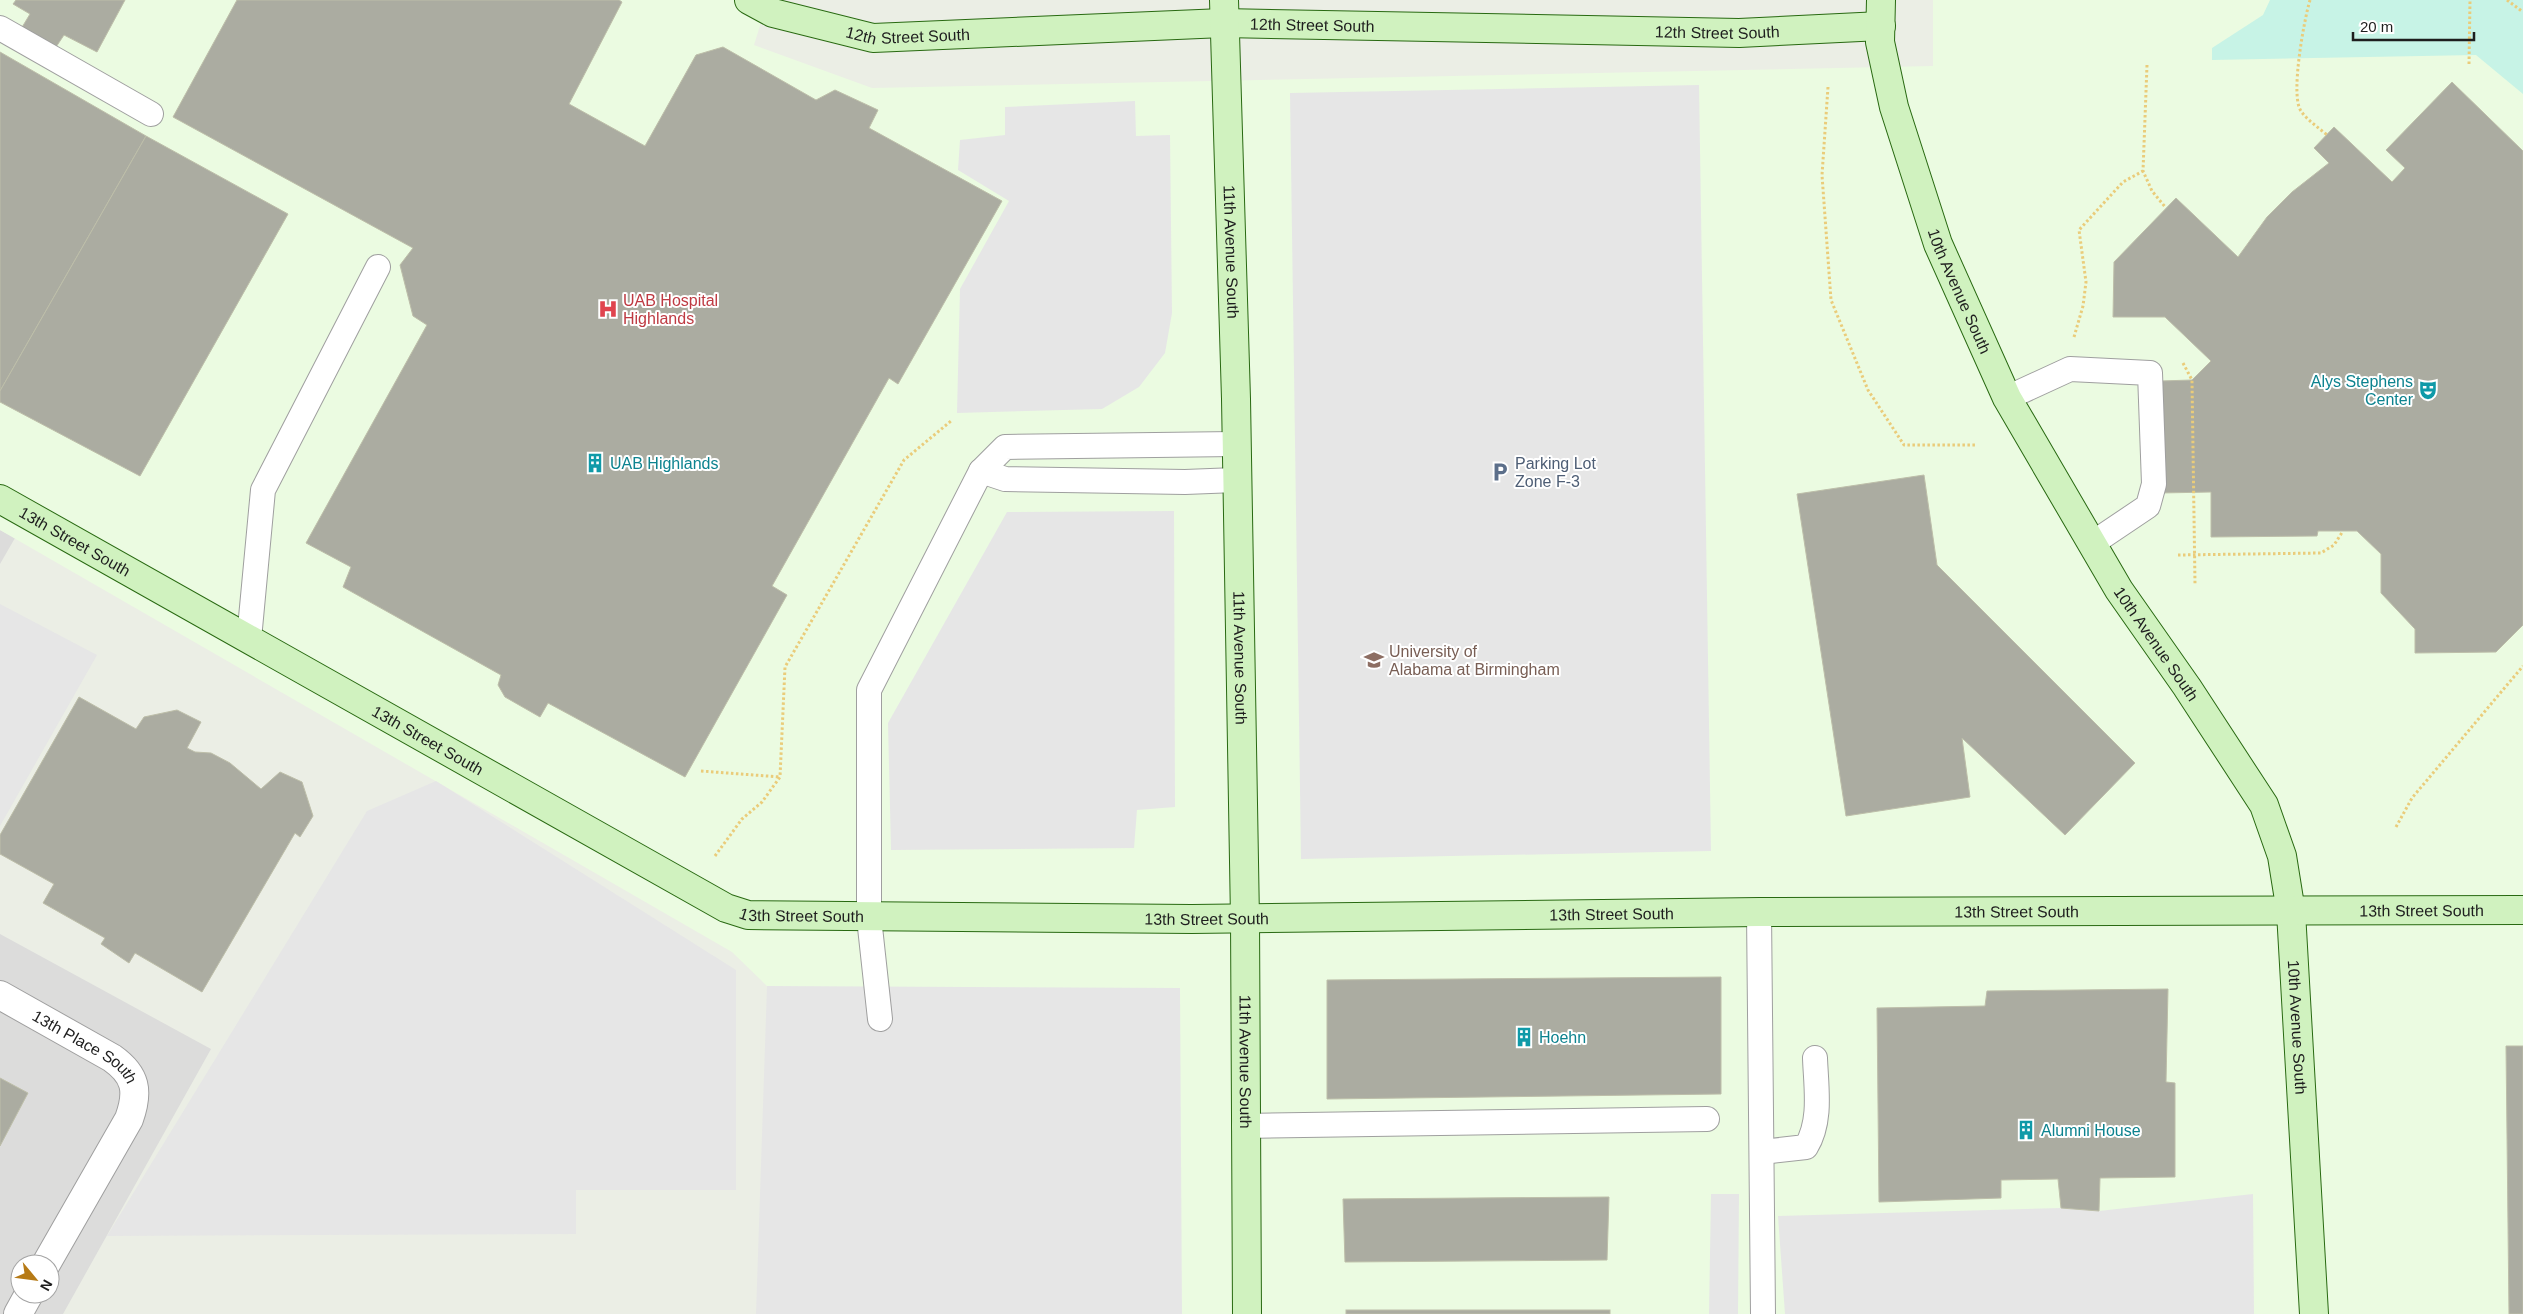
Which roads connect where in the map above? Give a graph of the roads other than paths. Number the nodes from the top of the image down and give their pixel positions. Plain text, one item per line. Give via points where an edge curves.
1 (749, 0) edge
2 (1224, 12) edge
3 (1881, 13) edge
4 (0, 28) edge
5 (151, 114) dead end
6 (378, 267) dead end
7 (2007, 398) junction
8 (1235, 444) junction
9 (980, 471) junction
10 (1236, 480) junction
11 (0, 499) edge
12 (2093, 543) junction
13 (249, 639) junction
14 (2523, 910) edge
15 (1759, 912) junction
16 (2291, 912) junction
17 (869, 918) junction
18 (1244, 919) junction
19 (0, 995) edge
20 (880, 1019) dead end
21 (1815, 1058) dead end
22 (1707, 1119) dead end
23 (1244, 1126) junction
24 (1762, 1152) junction
25 (52, 1254) edge
26 (1247, 1314) edge
27 (1763, 1314) edge
28 (2314, 1314) edge

1 - 2 street, 12th Street South via 773,13 873,38
2 - 3 street, 12th Street South via 1739,33
2 - 8 street, 11th Avenue South
3 - 7 street, 10th Avenue South via 1880,42 1894,107 1938,244
4 - 5 lane
6 - 13 lane via 264,490
7 - 12 street, 10th Avenue South
7 - 12 lane via 2070,369 2150,373 2154,484 2148,506
8 - 9 lane via 1005,447
8 - 10 street, 11th Avenue South
9 - 10 lane via 1004,479
9 - 17 lane via 869,690
10 - 18 street, 11th Avenue South
11 - 13 street, 13th Street South
12 - 16 street, 10th Avenue South via 2119,590 2182,679 2264,806 2282,856
13 - 17 street, 13th Street South via 726,908 748,916
14 - 16 street, 13th Street South
15 - 16 street, 13th Street South
15 - 18 street, 13th Street South
15 - 24 lane
16 - 28 street, 10th Avenue South
17 - 18 street, 13th Street South
17 - 20 lane
18 - 23 street, 11th Avenue South
19 - 25 street, 13th Place South via 112,1058 127,1069 133,1087 135,1102 128,1119
21 - 24 lane via 1814,1134 1806,1146
22 - 23 lane
23 - 26 street, 11th Avenue South
24 - 27 lane

